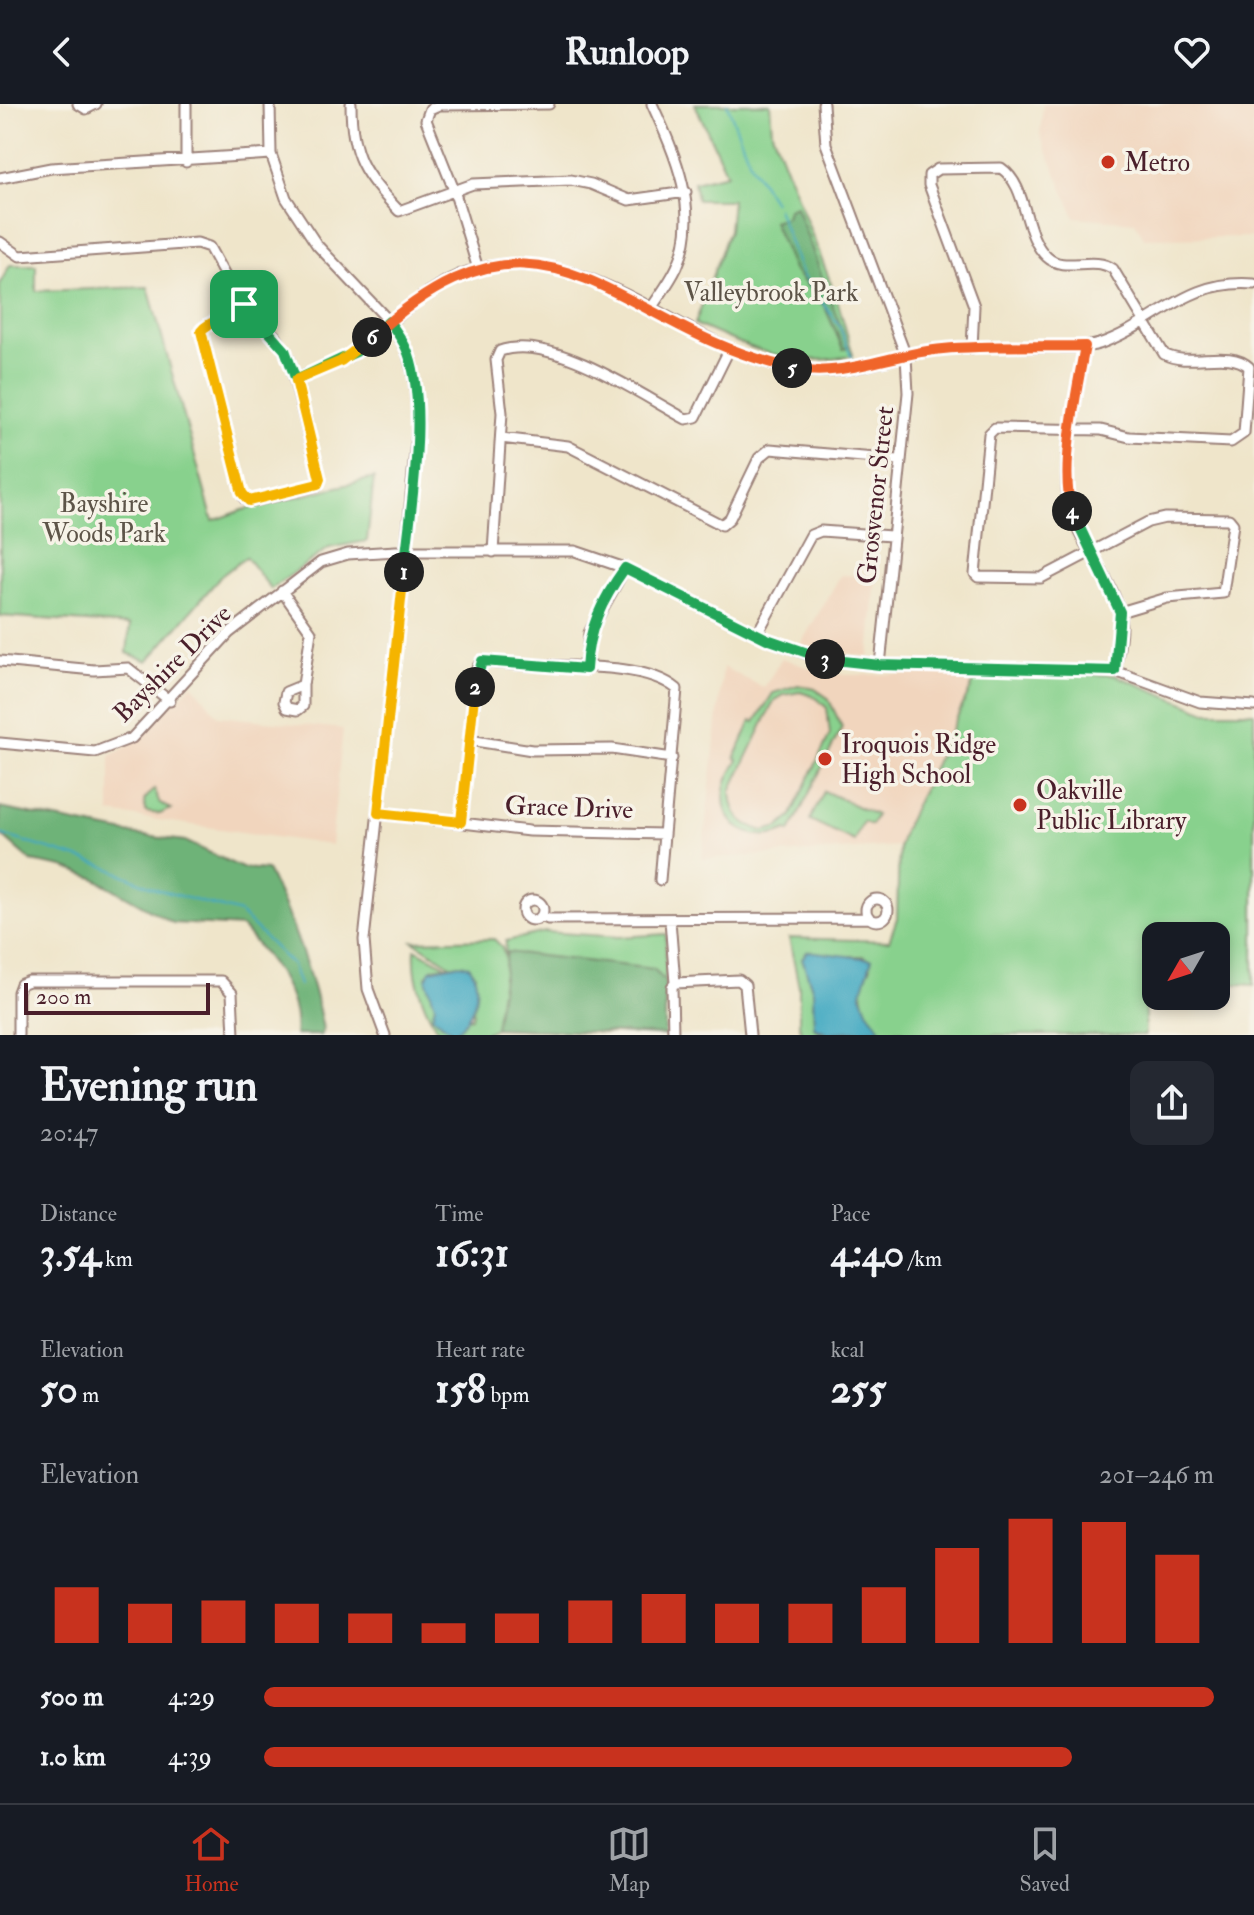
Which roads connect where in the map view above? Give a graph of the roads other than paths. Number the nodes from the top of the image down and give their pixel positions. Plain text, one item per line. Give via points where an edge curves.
1 (78, 104) edge
2 (96, 104) edge
3 (186, 104) edge
4 (270, 104) edge
5 (351, 104) edge
6 (549, 104) edge
7 (652, 104) edge
8 (823, 104) edge
9 (271, 154) junction
10 (186, 162) junction
11 (0, 178) edge
12 (454, 190) junction
13 (686, 192) junction
14 (0, 242) edge
15 (478, 269) junction
16 (1254, 284) edge
17 (244, 304) junction
18 (650, 310) junction
19 (389, 321) junction
20 (1142, 321) junction
21 (1085, 346) junction
22 (972, 348) junction
23 (729, 350) junction
24 (906, 356) junction
25 (296, 380) junction
26 (1071, 429) junction
27 (501, 438) junction
28 (898, 460) junction
29 (891, 536) junction
30 (406, 551) junction
31 (493, 552) junction
32 (1090, 553) junction
33 (625, 568) junction
34 (282, 591) junction
35 (1120, 612) junction
36 (757, 634) junction
37 (0, 661) edge
38 (880, 665) junction
39 (586, 669) junction
40 (1115, 671) junction
41 (303, 685) dead end
42 (170, 701) junction
43 (1254, 706) edge
44 (469, 740) junction
45 (0, 743) edge
46 (672, 758) junction
47 (378, 813) junction
48 (461, 822) junction
49 (663, 834) junction
50 (660, 880) dead end
51 (541, 916) dead end
52 (869, 918) dead end
53 (670, 920) junction
54 (675, 983) junction
55 (18, 1035) edge
56 (234, 1035) edge
57 (385, 1035) edge
58 (673, 1035) edge
59 (750, 1035) edge

1 - 2 street via 86,109
3 - 10 street
4 - 9 street
5 - 12 street via 354,151 399,211
6 - 12 street via 430,109 426,120
7 - 13 street
8 - 24 street, Grosvenor Street via 826,144
9 - 10 street
9 - 19 street via 303,227
10 - 11 street via 51,168
12 - 13 street via 473,184 571,180 629,200
12 - 15 street
13 - 18 street via 686,230 678,265
14 - 17 street via 20,256 203,243
15 - 18 street via 520,265 572,272
15 - 19 street via 434,288
16 - 20 street via 1193,291
17 - 25 street via 285,350
17 - 25 street via 201,331 242,493 249,501 319,482
18 - 23 street
19 - 25 street via 356,352
19 - 30 street via 406,348 418,419
20 - 21 street
20 - 22 street via 1113,269 1101,261 1060,264 1047,258 1008,172 938,169 929,175 929,185 974,306
20 - 26 street via 1173,360 1237,360 1249,367 1241,438 1144,438
21 - 22 street
21 - 26 street
22 - 24 street
23 - 24 street via 814,371
23 - 27 street via 696,417 686,419 555,352 512,347 500,351 496,360
24 - 28 street, Grosvenor Street via 908,393
26 - 32 street via 1068,498
26 - 32 street via 995,428 989,434 975,574 1041,578
27 - 28 street via 568,446 722,525 759,458 770,449
27 - 31 street
28 - 29 street, Grosvenor Street
29 - 36 street via 821,531 811,535
29 - 38 street, Grosvenor Street
30 - 31 street, Bayshire Drive
30 - 34 street, Bayshire Drive via 348,554 321,562
30 - 47 street
31 - 33 street, Bayshire Drive via 575,551
32 - 35 street
32 - 35 street via 1148,522 1229,519 1233,524 1223,593 1167,598
33 - 36 street, Bayshire Drive
33 - 39 street via 597,612
34 - 41 street via 311,632
34 - 42 street, Bayshire Drive via 229,633
35 - 40 street
36 - 38 street, Bayshire Drive via 815,657
37 - 42 street via 128,668
38 - 40 street, Bayshire Drive
39 - 44 street via 482,661
39 - 46 street via 629,669 677,689
40 - 43 street, Bayshire Drive via 1200,702
42 - 45 street, Bayshire Drive via 132,738 95,752
44 - 46 street via 532,750 612,749
44 - 48 street
46 - 49 street
47 - 48 street, Grace Drive
47 - 57 street via 364,969
48 - 49 street, Grace Drive via 529,831
49 - 50 street
51 - 53 street
52 - 53 street
53 - 54 street
54 - 58 street
54 - 59 street via 742,981
55 - 56 street via 18,992 25,982 221,981 232,993

